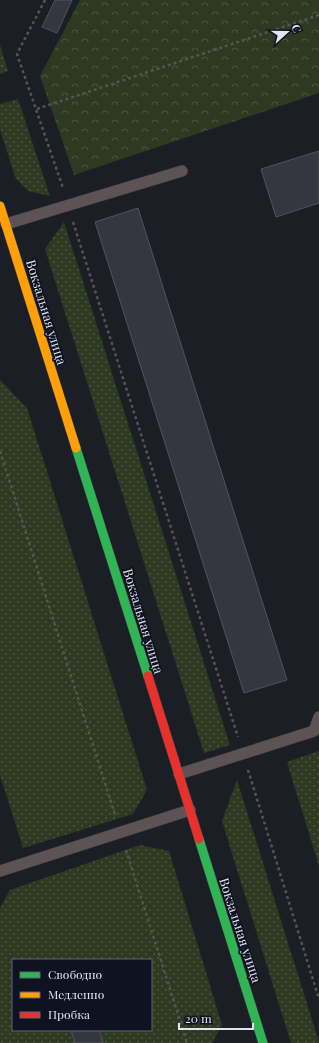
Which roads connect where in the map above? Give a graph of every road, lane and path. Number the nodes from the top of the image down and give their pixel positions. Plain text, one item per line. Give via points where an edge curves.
1 (45, 0) edge
2 (319, 15) edge
3 (36, 109) junction
4 (182, 171) dead end
5 (0, 206) edge
6 (68, 206) junction
7 (6, 224) junction
8 (0, 451) edge
9 (319, 717) edge
10 (243, 753) junction
11 (179, 774) junction
12 (190, 810) junction
13 (121, 832) junction
14 (0, 871) edge
15 (319, 999) edge
16 (187, 1043) edge
17 (264, 1043) edge

1 - 3 path via 17,54
2 - 3 path
3 - 6 path
4 - 6 lane
5 - 7 main road, Вокзальная улица
6 - 7 lane
6 - 10 path
7 - 11 main road, Вокзальная улица
8 - 13 path
9 - 10 lane via 314,731
10 - 11 lane
10 - 15 path
11 - 12 main road, Вокзальная улица
12 - 13 lane
12 - 17 main road, Вокзальная улица
13 - 14 lane
13 - 16 path

